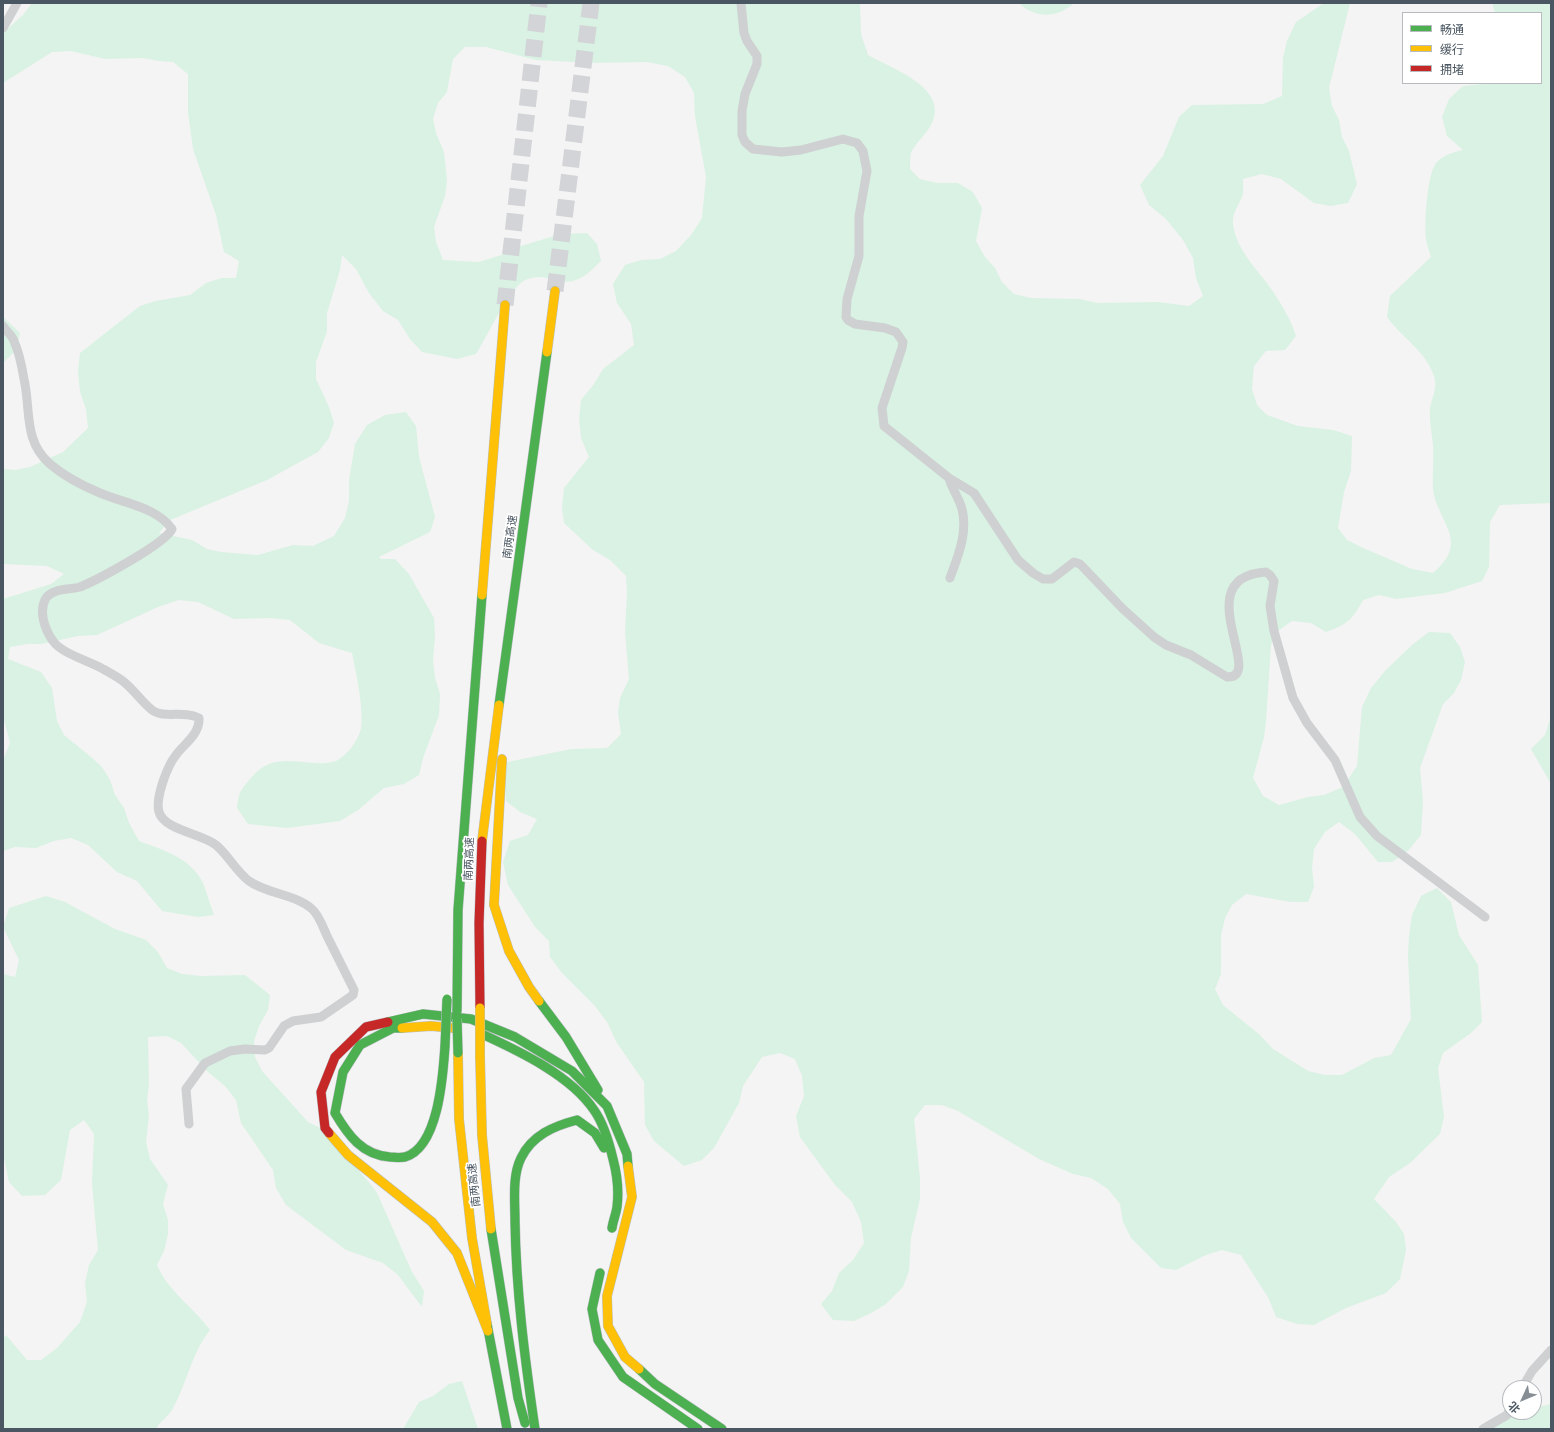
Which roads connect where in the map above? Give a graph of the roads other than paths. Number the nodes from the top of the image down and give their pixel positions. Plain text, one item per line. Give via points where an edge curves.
1 (17, 3) edge
2 (741, 3) edge
3 (3, 28) edge
4 (555, 291) tunnel mouth
5 (505, 305) tunnel mouth
6 (3, 326) edge
7 (949, 478) junction
8 (950, 578) dead end
9 (510, 621) junction
10 (458, 910) junction
11 (1485, 917) dead end
12 (607, 1106) junction
13 (189, 1124) dead end
14 (617, 1169) junction
15 (610, 1236) dead end
16 (601, 1270) dead end
17 (488, 1331) junction
18 (1551, 1350) edge
19 (1527, 1380) edge
20 (1502, 1418) edge
21 (507, 1429) edge
22 (526, 1429) edge
23 (535, 1429) edge
24 (698, 1429) edge
25 (722, 1429) edge
26 (1483, 1429) edge

1 - 3 street
2 - 7 street via 744,33 757,56 757,64 745,94 742,111 742,135 745,142 753,149 782,152 843,139 857,143 863,151 867,171 858,216 859,256 847,299 846,317 855,324 896,332 903,342 882,408 884,426
4 - 9 highway, 南两高速
5 - 10 highway, 南两高速
6 - 13 street via 14,340 25,380 30,431 36,447 49,463 98,493 156,514 172,529 170,534 157,543 98,579 58,591 46,598 42,609 44,623 53,642 124,682 153,711 163,714 190,713 199,718 194,734 168,768 158,800 159,813 168,823 215,845 250,881 312,909 354,990 353,995 321,1017 293,1021 284,1026 270,1048 230,1052 205,1063 186,1089
7 - 8 street via 962,508 964,527 962,546
7 - 11 street via 974,493 1018,560 1032,573 1043,579 1052,579 1074,562 1080,564 1154,637 1227,677 1236,673 1240,665 1237,645 1229,623 1230,594 1238,582 1247,576 1266,572 1270,575 1274,581 1270,606 1274,631 1293,698 1307,723 1335,760 1360,817 1377,836
9 - 12 highway via 494,905 509,951 529,987 566,1037
9 - 22 highway, 南两高速, bridge via 483,826 479,923 480,1056 482,1135 492,1242 518,1398
10 - 14 highway, bridge via 447,999 445,1046 444,1071 436,1115 423,1143 406,1156 382,1157 364,1150 349,1137 335,1113 343,1072 360,1046 394,1028 431,1026 468,1030 498,1042 552,1071 588,1102 604,1129
10 - 17 highway, 南两高速, bridge via 460,1119 471,1230
12 - 17 highway via 572,1071 515,1037 470,1019 423,1014 366,1027 335,1057 321,1092 325,1128 348,1155 432,1222 457,1253
12 - 25 highway via 627,1154 632,1197 607,1296 608,1326 625,1357 655,1384
14 - 15 highway via 617,1207
14 - 23 highway via 595,1133 577,1120 556,1125 535,1138 521,1158 515,1186 515,1239 526,1366
16 - 24 highway via 592,1310 598,1340 623,1377
17 - 21 highway, 南两高速
18 - 19 street
20 - 26 street

